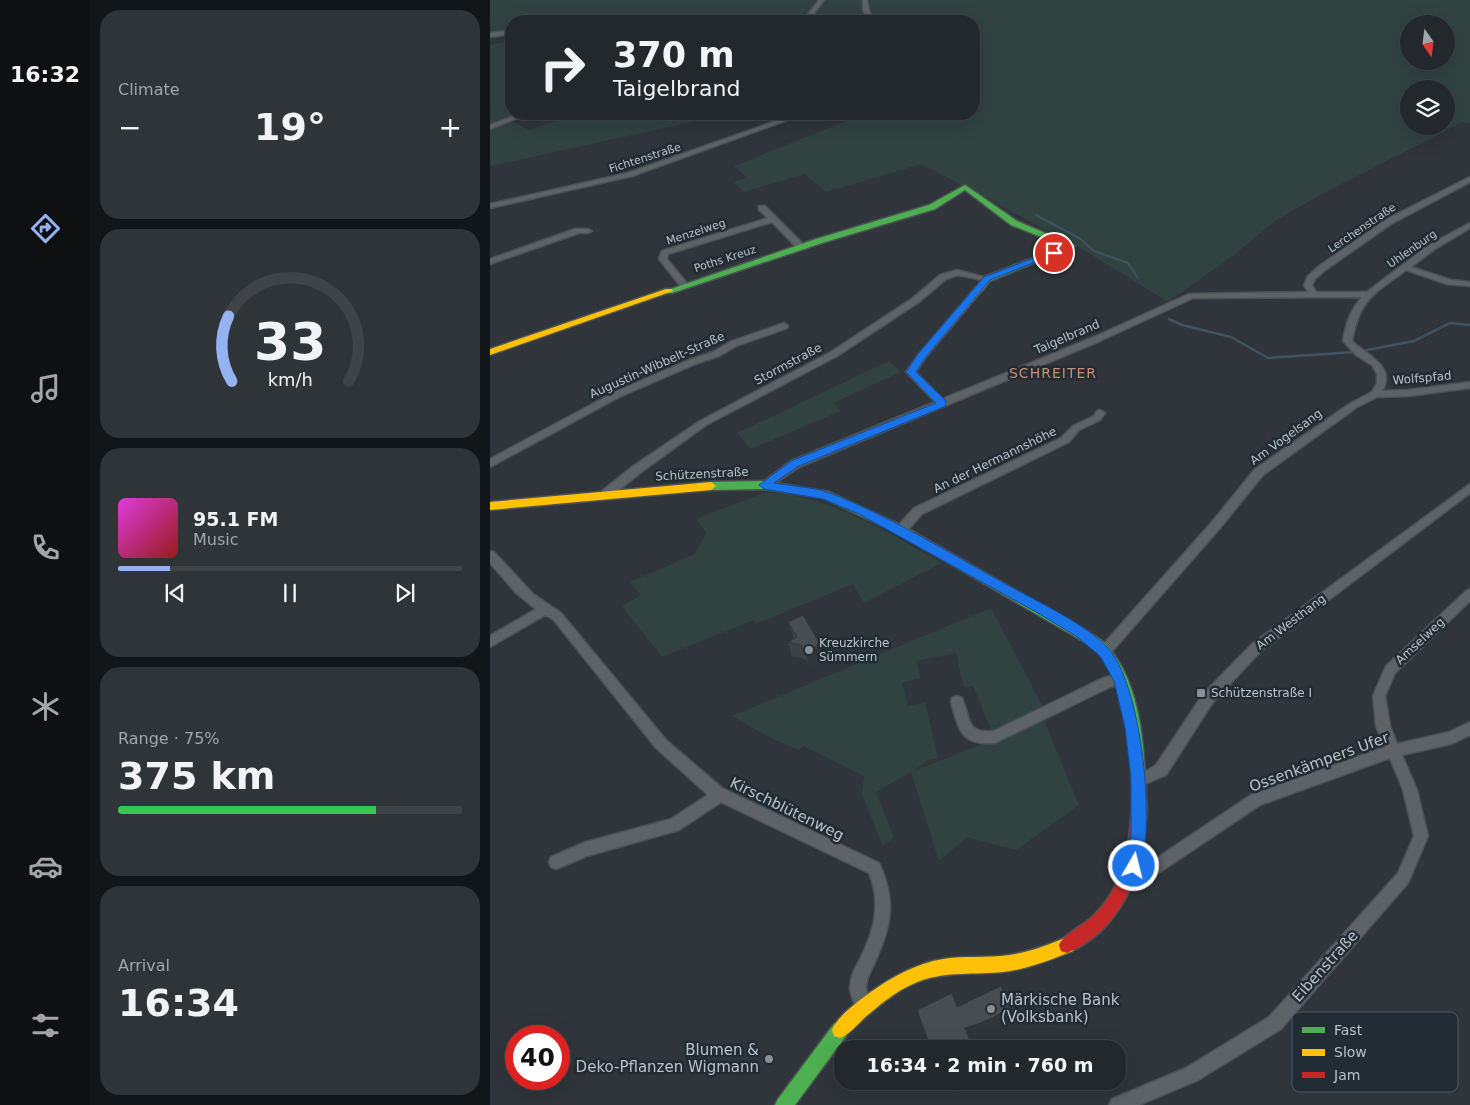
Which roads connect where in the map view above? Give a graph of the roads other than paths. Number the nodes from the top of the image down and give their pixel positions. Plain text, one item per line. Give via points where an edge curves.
1 (822, 0) edge
2 (865, 0) edge
3 (810, 15) edge
4 (868, 15) edge
5 (505, 33) edge
6 (490, 35) edge
7 (508, 120) edge
8 (784, 120) edge
9 (490, 127) edge
10 (1470, 179) edge
11 (490, 206) edge
12 (762, 208) dead end
13 (773, 220) junction
14 (1470, 225) edge
15 (588, 231) dead end
16 (801, 247) junction
17 (490, 262) edge
18 (1407, 268) junction
19 (987, 279) junction
20 (1470, 284) edge
21 (685, 286) junction
22 (1313, 294) junction
23 (1369, 294) junction
24 (784, 326) dead end
25 (490, 352) edge
26 (1470, 385) edge
27 (1375, 394) junction
28 (942, 404) junction
29 (1100, 413) dead end
30 (490, 463) edge
31 (764, 485) junction
32 (1470, 488) edge
33 (605, 495) junction
34 (490, 506) edge
35 (901, 530) junction
36 (490, 555) edge
37 (1470, 594) edge
38 (544, 610) junction
39 (490, 642) edge
40 (1104, 652) junction
41 (1120, 680) junction
42 (957, 702) dead end
43 (1470, 728) edge
44 (1392, 751) junction
45 (1138, 778) junction
46 (720, 795) junction
47 (556, 862) dead end
48 (1134, 866) junction
49 (865, 1007) junction
50 (784, 1105) edge
51 (1118, 1105) edge

1 - 3 street
2 - 4 street
5 - 6 street
7 - 9 street
8 - 11 street, Fichtenstraße via 630,175
10 - 22 street, Lerchenstraße via 1388,222 1322,269 1308,285
12 - 13 street
13 - 16 street
13 - 21 street, Menzelweg via 665,253 663,259
14 - 18 street, Uhlenburg via 1432,247
15 - 17 street via 578,231
16 - 19 street, Poths Kreuz via 932,207 965,188 1014,223 1071,246
16 - 21 street, Poths Kreuz
18 - 20 street via 1450,282
18 - 23 street, Uhlenburg
19 - 28 street via 911,372
19 - 33 street, Stormstraße via 957,272 948,274 916,300 834,354 702,423
21 - 25 street, Poths Kreuz
22 - 23 street, Taigelbrand
22 - 28 street, Taigelbrand via 1192,296
23 - 27 street via 1358,306 1348,341 1375,363 1382,374 1382,383
24 - 30 street, Augustin-Wibbelt-Straße via 733,344 618,394
26 - 27 street, Wolfspfad
27 - 40 street, Am Vogelsang via 1354,404 1259,472
28 - 31 street, Taigelbrand via 795,464
29 - 35 street, An der Hermannshöhe via 1097,418 1076,428 1065,440 918,512
31 - 33 street, Schützenstraße
31 - 35 street, Schützenstraße via 825,495
32 - 45 street, Am Westhang via 1256,648 1208,698 1161,770
33 - 34 street, Schützenstraße
35 - 40 street, Schützenstraße via 1080,633
36 - 38 street, Kirschblütenweg via 516,586
37 - 44 street, Amselweg via 1390,670 1379,696 1383,726
38 - 39 street
38 - 46 street, Kirschblütenweg via 557,616 661,744
40 - 41 street, Schützenstraße
41 - 42 street via 1108,682 995,737 982,739 972,737 966,731
41 - 45 street, Schützenstraße via 1130,718
43 - 44 street, Ossenkämpers Ufer via 1451,738
44 - 48 street, Ossenkämpers Ufer via 1256,800 1160,865
44 - 51 street, Eibenstraße via 1410,790 1421,836 1404,878 1275,1023 1192,1074
45 - 48 street, Schützenstraße via 1138,835
46 - 47 street via 674,825 586,849
46 - 49 street, Kirschblütenweg via 874,868 879,878 884,915 880,934 860,977 858,990
48 - 49 street, Schützenstraße via 1122,893 1109,911 1078,938 1045,955 1000,964 966,963 931,969 896,985
49 - 50 street, Schützenstraße via 840,1029

